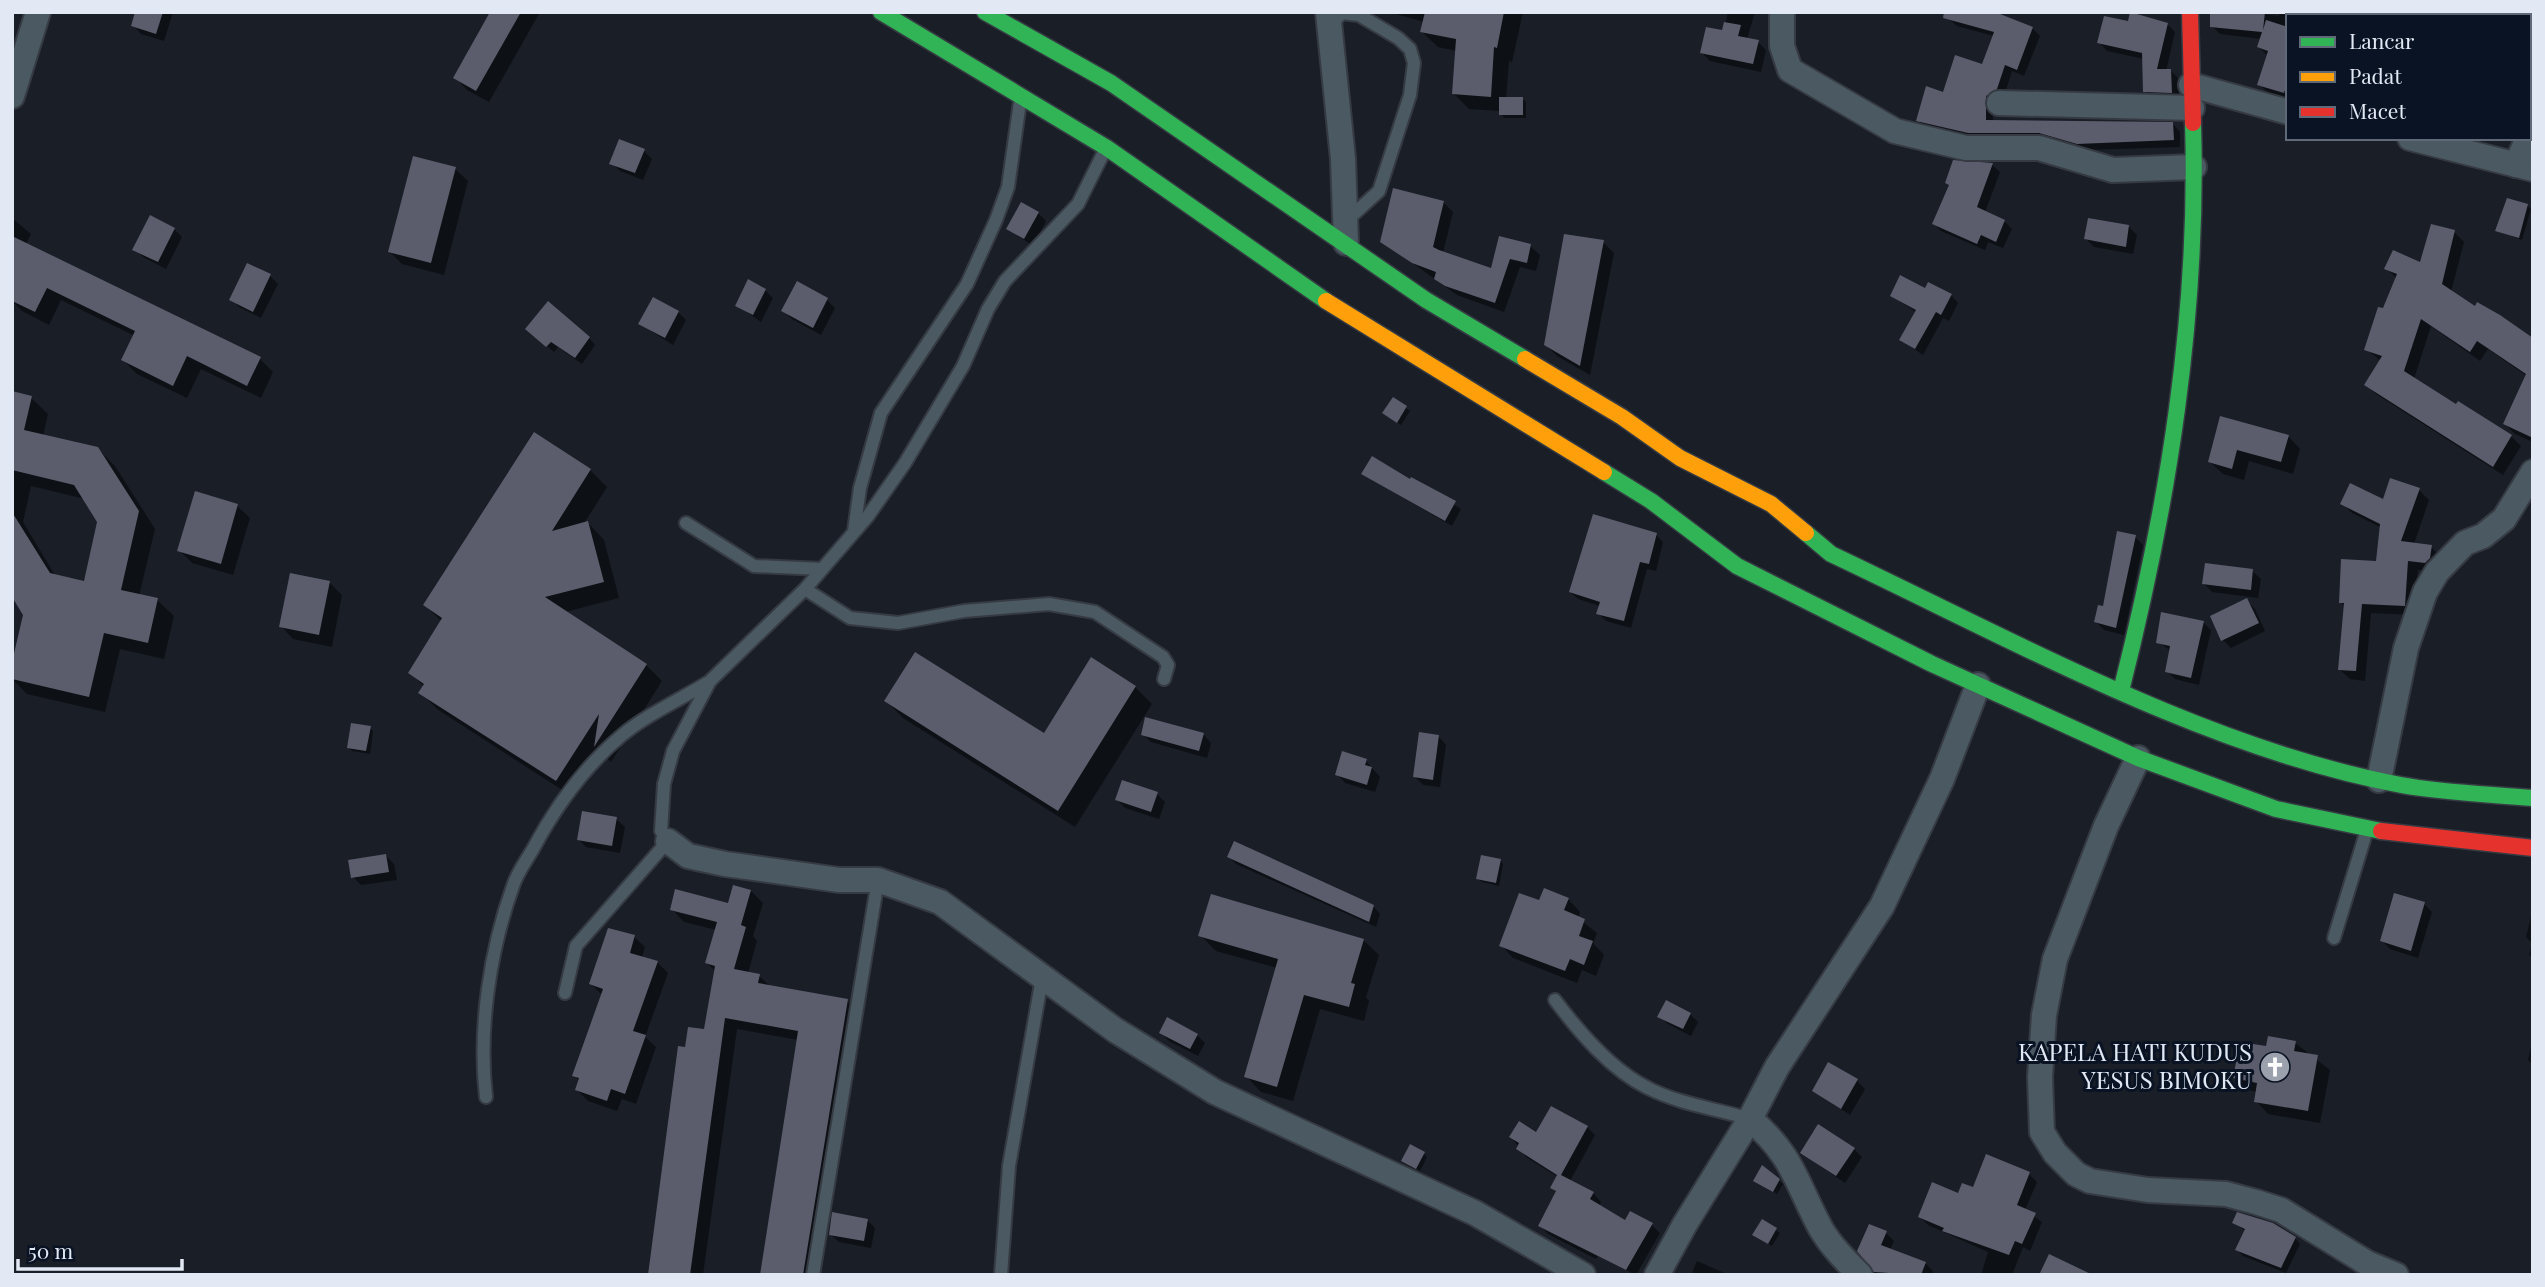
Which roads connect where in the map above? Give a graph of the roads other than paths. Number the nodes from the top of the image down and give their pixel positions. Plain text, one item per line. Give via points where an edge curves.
1 (38, 12) edge
2 (881, 12) edge
3 (985, 12) edge
4 (1782, 12) edge
5 (2190, 12) edge
6 (1329, 19) edge
7 (1021, 95) junction
8 (12, 96) edge
9 (2191, 96) junction
10 (1999, 103) dead end
11 (2286, 112) edge
12 (2418, 140) edge
13 (2529, 140) edge
14 (1107, 148) junction
15 (2194, 167) junction
16 (2525, 167) edge
17 (1346, 232) junction
18 (1448, 313) junction
19 (1416, 359) junction
20 (2533, 472) edge
21 (686, 523) dead end
22 (854, 532) junction
23 (822, 569) junction
24 (805, 589) junction
25 (1164, 679) dead end
26 (710, 681) junction
27 (1979, 685) junction
28 (2121, 691) junction
29 (2138, 758) junction
30 (2379, 780) junction
31 (2533, 798) edge
32 (2367, 829) junction
33 (668, 841) junction
34 (2533, 848) edge
35 (878, 880) junction
36 (2334, 938) dead end
37 (1042, 978) junction
38 (565, 993) dead end
39 (1555, 1000) dead end
40 (486, 1097) dead end
41 (1750, 1119) junction
42 (813, 1275) edge
43 (1001, 1275) edge
44 (1583, 1275) edge
45 (1657, 1275) edge
46 (1860, 1275) edge
47 (2396, 1275) edge

1 - 8 street
2 - 7 main road
3 - 17 main road via 1111,83
4 - 15 street via 1782,46 1790,69 1895,131 1980,150 2039,148 2113,170
5 - 9 main road
6 - 17 street
6 - 17 lane via 1342,13 1359,15 1398,38 1410,50 1414,63 1410,95 1379,191
7 - 14 main road
7 - 22 lane via 1008,187 996,220 967,284 881,413 860,488
9 - 10 street
9 - 11 street
9 - 15 main road
12 - 16 street
13 - 16 street
14 - 19 main road
14 - 22 lane via 1078,204 1005,281 963,366 905,463
15 - 28 main road via 2192,250 2161,524
17 - 18 main road
18 - 19 main road
18 - 28 main road via 1622,417 1681,458 1771,504 1831,554
19 - 27 main road via 1651,501 1737,566
20 - 30 street via 2504,519 2465,543 2425,592 2406,648
21 - 23 lane via 754,566
22 - 23 lane
23 - 24 lane
24 - 25 lane via 850,618 898,623 964,611 1049,604 1095,612 1163,657 1168,665
24 - 26 lane
26 - 33 lane via 673,751 664,784 660,831
26 - 40 lane via 623,734 591,763 551,816 513,884 495,948 483,1074
27 - 29 main road
27 - 41 street via 1942,779 1882,906 1777,1067
28 - 30 main road via 2314,764
29 - 32 main road via 2276,809
29 - 47 street via 2106,826 2055,960 2044,1015 2042,1132 2062,1160 2091,1181 2226,1194 2256,1202 2281,1210 2367,1263
30 - 31 main road via 2515,803
32 - 34 main road via 2513,840
32 - 36 lane
33 - 35 street via 688,856 725,864 839,880
33 - 38 lane via 576,946
35 - 37 street via 940,902
35 - 42 lane
37 - 43 lane via 1009,1166
37 - 44 street via 1215,1092 1475,1213
39 - 41 lane via 1614,1065 1646,1088
41 - 45 street
41 - 46 street via 1782,1149 1822,1229

